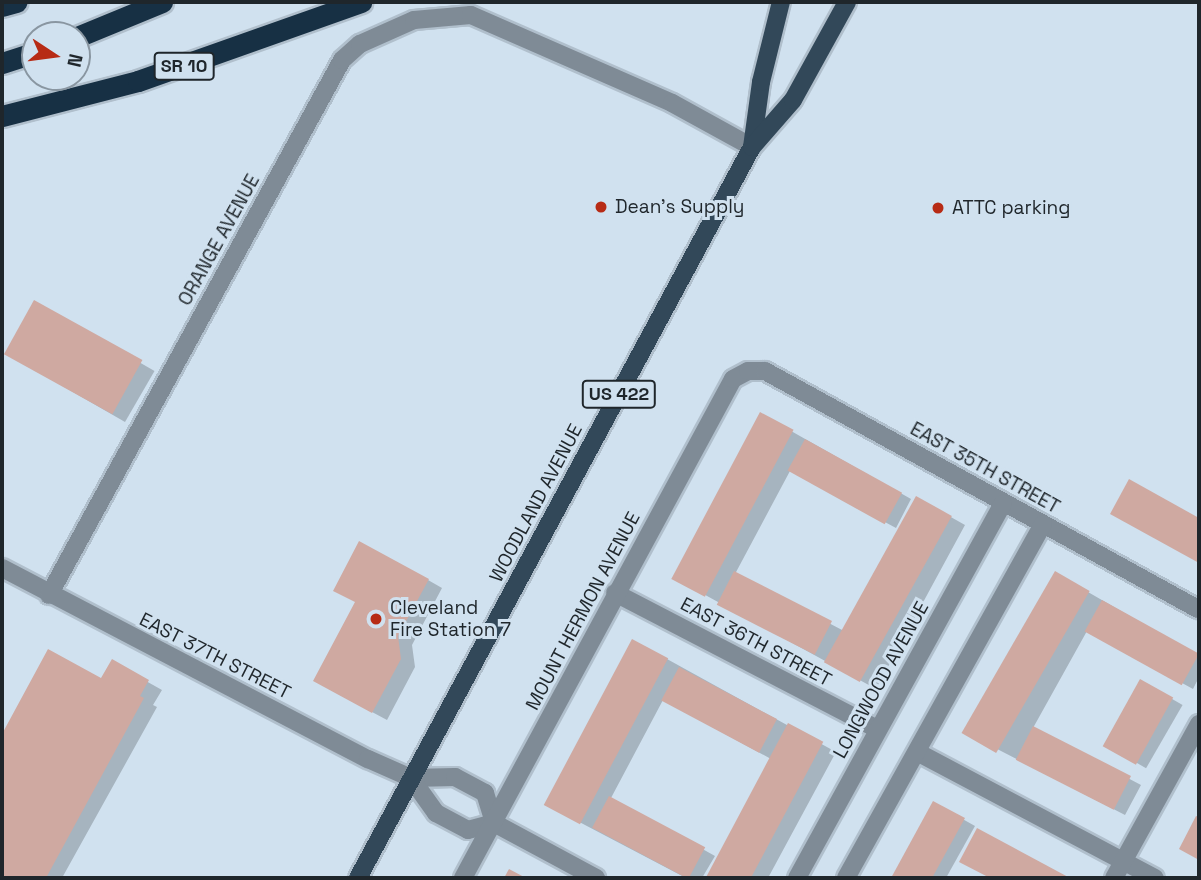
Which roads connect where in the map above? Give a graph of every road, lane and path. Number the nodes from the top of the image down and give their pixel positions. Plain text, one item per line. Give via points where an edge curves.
1 (16, 2) edge
2 (163, 2) edge
3 (361, 2) edge
4 (781, 2) edge
5 (847, 2) edge
6 (2, 6) edge
7 (91, 31) edge
8 (21, 57) edge
9 (2, 63) edge
10 (2, 116) edge
11 (752, 147) junction
12 (748, 371) joint
13 (1003, 504) junction
14 (1043, 524) junction
15 (2, 568) edge
16 (615, 593) junction
17 (49, 595) junction
18 (1199, 610) edge
19 (1199, 724) edge
20 (877, 729) junction
21 (917, 751) junction
22 (411, 778) junction
23 (494, 823) junction
24 (1123, 861) junction
25 (358, 878) edge
26 (463, 878) edge
27 (596, 878) edge
28 (797, 878) edge
29 (846, 878) edge
30 (1114, 878) edge
31 (1155, 878) edge

1 - 6 highway
2 - 7 highway
3 - 10 highway, SR 10 via 138,81
4 - 11 main road, WOODLAND AVENUE / US 422 via 761,82
5 - 11 main road, WOODLAND AVENUE / US 422 via 793,100
8 - 9 highway
11 - 17 street, ORANGE AVENUE via 672,103 505,26 471,15 414,20 360,44 342,60
11 - 22 main road, WOODLAND AVENUE / US 422
12 - 13 street, EAST 35TH STREET via 765,371
12 - 16 street, MOUNT HERMON AVENUE via 733,379
13 - 14 street, EAST 35TH STREET
13 - 20 street, LONGWOOD AVENUE
14 - 18 street, EAST 35TH STREET
14 - 21 street
15 - 17 street, EAST 37TH STREET
16 - 20 street, EAST 36TH STREET
16 - 23 street, MOUNT HERMON AVENUE
17 - 22 street, EAST 37TH STREET
19 - 24 street
20 - 28 street, LONGWOOD AVENUE
21 - 24 street
21 - 29 street
22 - 23 street, EAST 37TH STREET via 436,813 468,830
22 - 23 street, EAST 37TH STREET via 455,777 485,793
22 - 25 main road, WOODLAND AVENUE / US 422
23 - 26 street, MOUNT HERMON AVENUE
23 - 27 street
24 - 30 street
24 - 31 street

